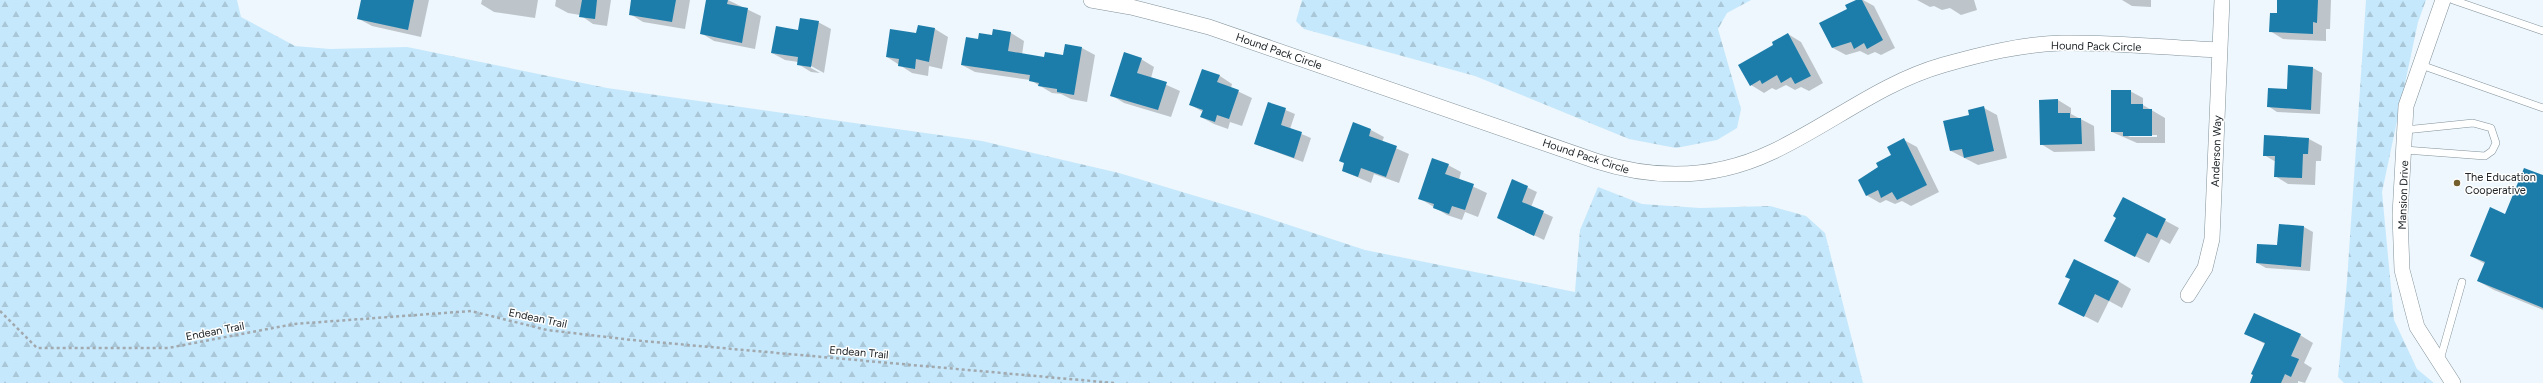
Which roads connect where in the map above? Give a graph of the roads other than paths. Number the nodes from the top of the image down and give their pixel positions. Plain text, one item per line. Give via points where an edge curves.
1 (1091, 0) edge
2 (2222, 0) edge
3 (2443, 0) edge
4 (2453, 0) edge
5 (2543, 31) edge
6 (2220, 50) junction
7 (2421, 65) junction
8 (2543, 108) edge
9 (2405, 130) junction
10 (2405, 150) junction
11 (2462, 282) dead end
12 (2188, 295) dead end
13 (2439, 364) junction
14 (2453, 383) edge

1 - 6 street, Hound Pack Circle via 1145,10 1209,27 1604,164 1640,173 1708,172 1752,161 1773,152 1866,97 1942,65 1981,54 2062,43
2 - 6 street, Anderson Way
3 - 7 street, Mansion Drive
4 - 5 lane
6 - 12 street, Anderson Way via 2212,239 2205,268
7 - 8 lane
7 - 9 street, Mansion Drive via 2406,106
9 - 10 street, Mansion Drive
9 - 10 lane via 2473,123 2490,128 2496,143 2492,151 2485,156
10 - 13 street, Mansion Drive via 2400,215 2402,270 2417,328
11 - 13 lane
13 - 14 street, Mansion Drive

